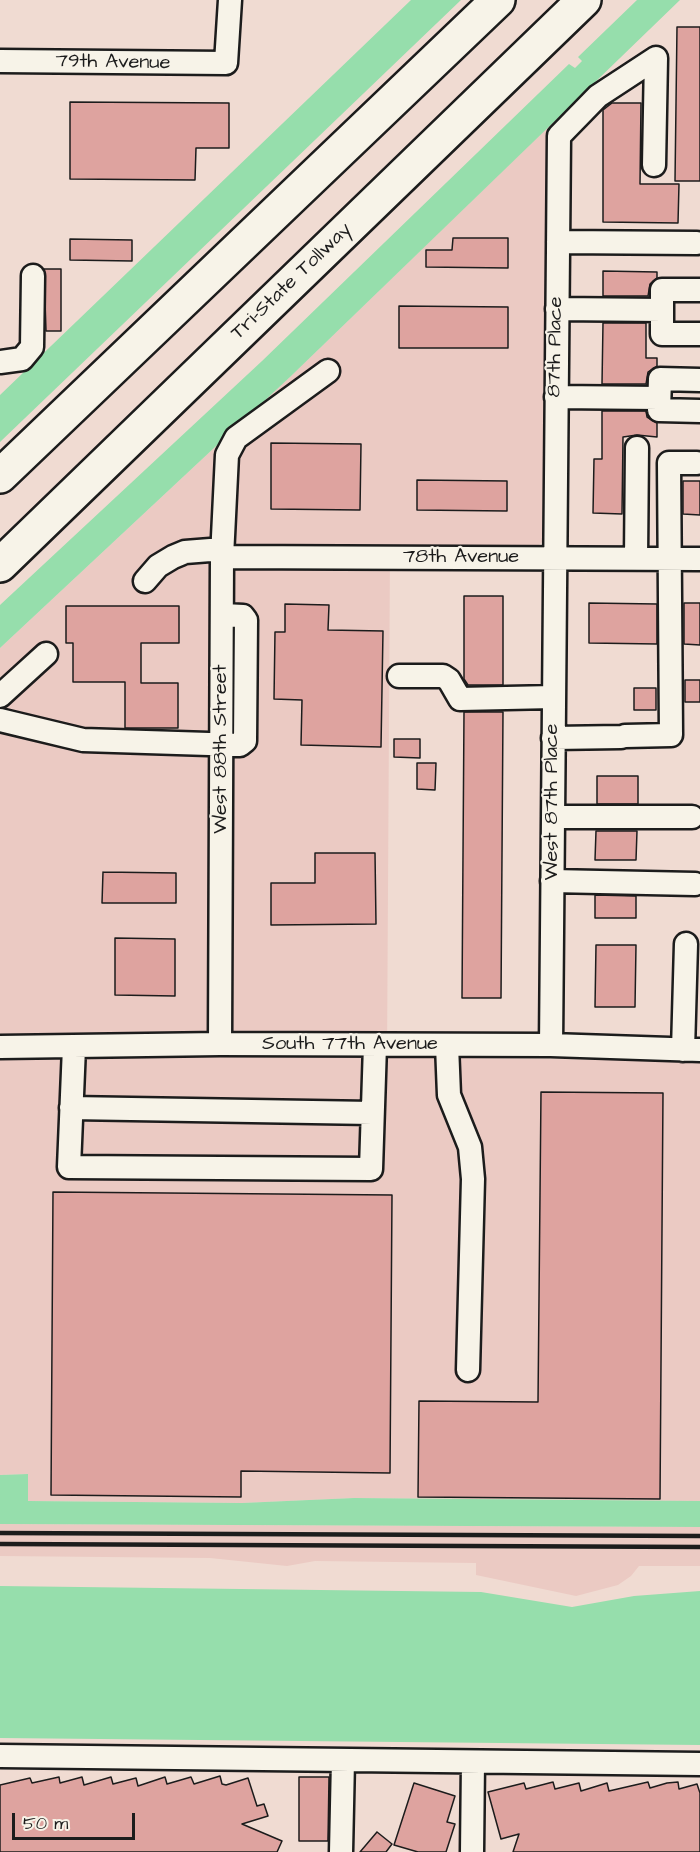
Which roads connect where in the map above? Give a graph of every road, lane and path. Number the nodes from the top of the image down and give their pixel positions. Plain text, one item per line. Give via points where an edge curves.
1 (230, 0) edge
2 (498, 0) edge
3 (584, 0) edge
4 (0, 61) edge
5 (654, 165) dead end
6 (558, 242) junction
7 (697, 243) dead end
8 (33, 276) dead end
9 (700, 290) edge
10 (557, 309) junction
11 (662, 310) junction
12 (700, 334) edge
13 (0, 362) edge
14 (328, 371) dead end
15 (700, 380) edge
16 (556, 397) junction
17 (659, 398) junction
18 (700, 411) edge
19 (637, 448) dead end
20 (697, 463) dead end
21 (0, 476) edge
22 (222, 553) junction
23 (554, 558) junction
24 (636, 558) junction
25 (668, 559) junction
26 (700, 559) edge
27 (0, 565) edge
28 (146, 581) dead end
29 (223, 615) junction
30 (46, 654) dead end
31 (399, 676) dead end
32 (222, 694) junction
33 (245, 695) junction
34 (0, 696) edge
35 (553, 697) junction
36 (0, 720) edge
37 (553, 738) junction
38 (222, 745) junction
39 (553, 817) junction
40 (692, 817) dead end
41 (552, 881) junction
42 (695, 884) dead end
43 (686, 944) dead end
44 (220, 1044) junction
45 (375, 1045) junction
46 (447, 1045) junction
47 (551, 1045) junction
48 (0, 1047) edge
49 (74, 1047) junction
50 (691, 1050) edge
51 (71, 1108) junction
52 (372, 1113) junction
53 (468, 1370) dead end
54 (0, 1756) edge
55 (343, 1760) junction
56 (473, 1762) junction
57 (700, 1764) edge
58 (340, 1852) edge
59 (472, 1852) edge

1 - 4 street, 79th Avenue via 226,63
2 - 21 highway
3 - 27 highway, Tri-State Tollway
5 - 6 street, 87th Place via 656,58 598,96 559,136
6 - 7 street
6 - 10 street, 87th Place
8 - 13 street via 32,347 22,359
9 - 11 street via 662,290
10 - 11 street
10 - 16 street, 87th Place
11 - 12 street via 662,334
14 - 22 street, West 88th Street via 236,438 227,455
15 - 17 street via 660,379
16 - 17 street
16 - 23 street, 87th Place
17 - 18 street via 659,410
19 - 24 street
20 - 25 street via 669,463
22 - 23 street, 78th Avenue
22 - 28 street, 78th Avenue via 185,552 158,566
22 - 29 street, West 88th Street
23 - 24 street, 78th Avenue
23 - 35 street, West 87th Place
24 - 25 street, 78th Avenue
25 - 26 street, 78th Avenue
25 - 37 street via 671,735
29 - 32 street, West 88th Street
29 - 33 street via 243,616 246,620
30 - 34 street
31 - 35 street via 442,676 449,680 460,699
32 - 33 street
32 - 38 street, West 88th Street
33 - 38 street via 245,741 240,745
35 - 37 street, West 87th Place
36 - 38 street via 83,740
37 - 39 street, West 87th Place
38 - 44 street, West 88th Street
39 - 40 street
39 - 41 street, West 87th Place
41 - 42 street
41 - 47 street, West 87th Place
43 - 50 street
44 - 45 street, South 77th Avenue
44 - 49 street, South 77th Avenue
45 - 46 street, South 77th Avenue
45 - 52 street
46 - 47 street, South 77th Avenue
46 - 53 street via 449,1095 470,1147 473,1179
47 - 50 street, South 77th Avenue
48 - 49 street, South 77th Avenue
49 - 51 street
51 - 52 street
51 - 52 street via 69,1167 371,1169
54 - 55 street
55 - 56 street
55 - 58 street
56 - 57 street
56 - 59 street

